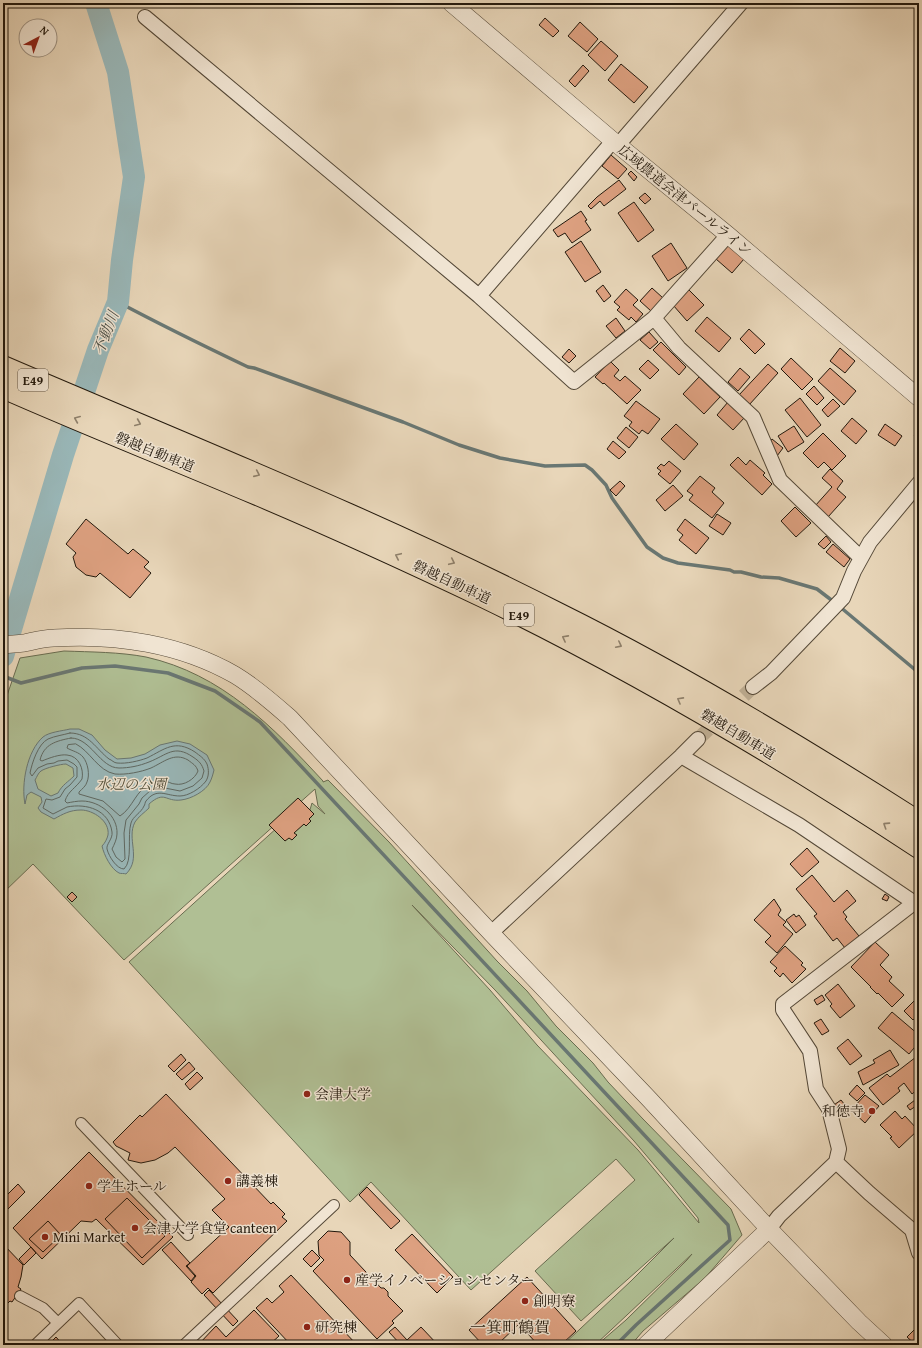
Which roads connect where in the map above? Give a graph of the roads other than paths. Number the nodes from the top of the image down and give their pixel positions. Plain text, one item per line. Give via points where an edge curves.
1 (451, 3) edge
2 (741, 3) edge
3 (145, 16) dead end
4 (615, 143) junction
5 (728, 235) junction
6 (479, 296) junction
7 (654, 318) junction
8 (3, 367) edge
9 (3, 387) edge
10 (919, 398) edge
11 (60, 402) junction
12 (99, 418) junction
13 (919, 483) edge
14 (861, 558) junction
15 (3, 645) edge
16 (753, 687) tunnel mouth
17 (698, 739) tunnel mouth
18 (681, 756) junction
19 (919, 823) edge
20 (919, 847) edge
21 (918, 903) edge
22 (491, 933) junction
23 (81, 1123) dead end
24 (836, 1162) junction
25 (334, 1205) dead end
26 (769, 1229) junction
27 (188, 1235) dead end
28 (919, 1253) edge
29 (20, 1296) dead end
30 (58, 1323) junction
31 (35, 1345) edge
32 (118, 1345) edge
33 (184, 1345) edge
34 (646, 1345) edge
35 (884, 1345) edge

1 - 4 street, 広域農道会津パールライン
2 - 4 street
3 - 6 street
4 - 5 street, 広域農道会津パールライン
4 - 6 street
5 - 7 street
5 - 10 street, 広域農道会津パールライン
6 - 7 street via 574,382
7 - 14 street via 679,348 753,417 780,480
8 - 11 highway, 磐越自動車道 / E49
9 - 11 highway, 磐越自動車道 / E49
11 - 12 highway, 磐越自動車道 / E49
12 -> 19 highway, 磐越自動車道 / E49 via 245,469 394,535 559,614 718,700
20 -> 12 highway, 磐越自動車道 / E49 via 794,767 623,668 486,598 238,485
13 - 14 street via 870,542
14 - 16 street via 843,598 771,673
15 - 22 street via 78,637 147,642 200,658 236,676 290,718
17 - 18 street
18 - 21 street via 799,825
18 - 22 street
21 - 24 street via 783,1004 783,1010 810,1051 816,1089 829,1109 840,1150
22 - 26 street
23 - 27 street
24 - 26 street via 779,1216
24 - 28 street via 912,1230
25 - 33 street
26 - 34 street
26 - 35 street
29 - 30 street via 43,1308
30 - 31 street
30 - 32 street via 79,1304

